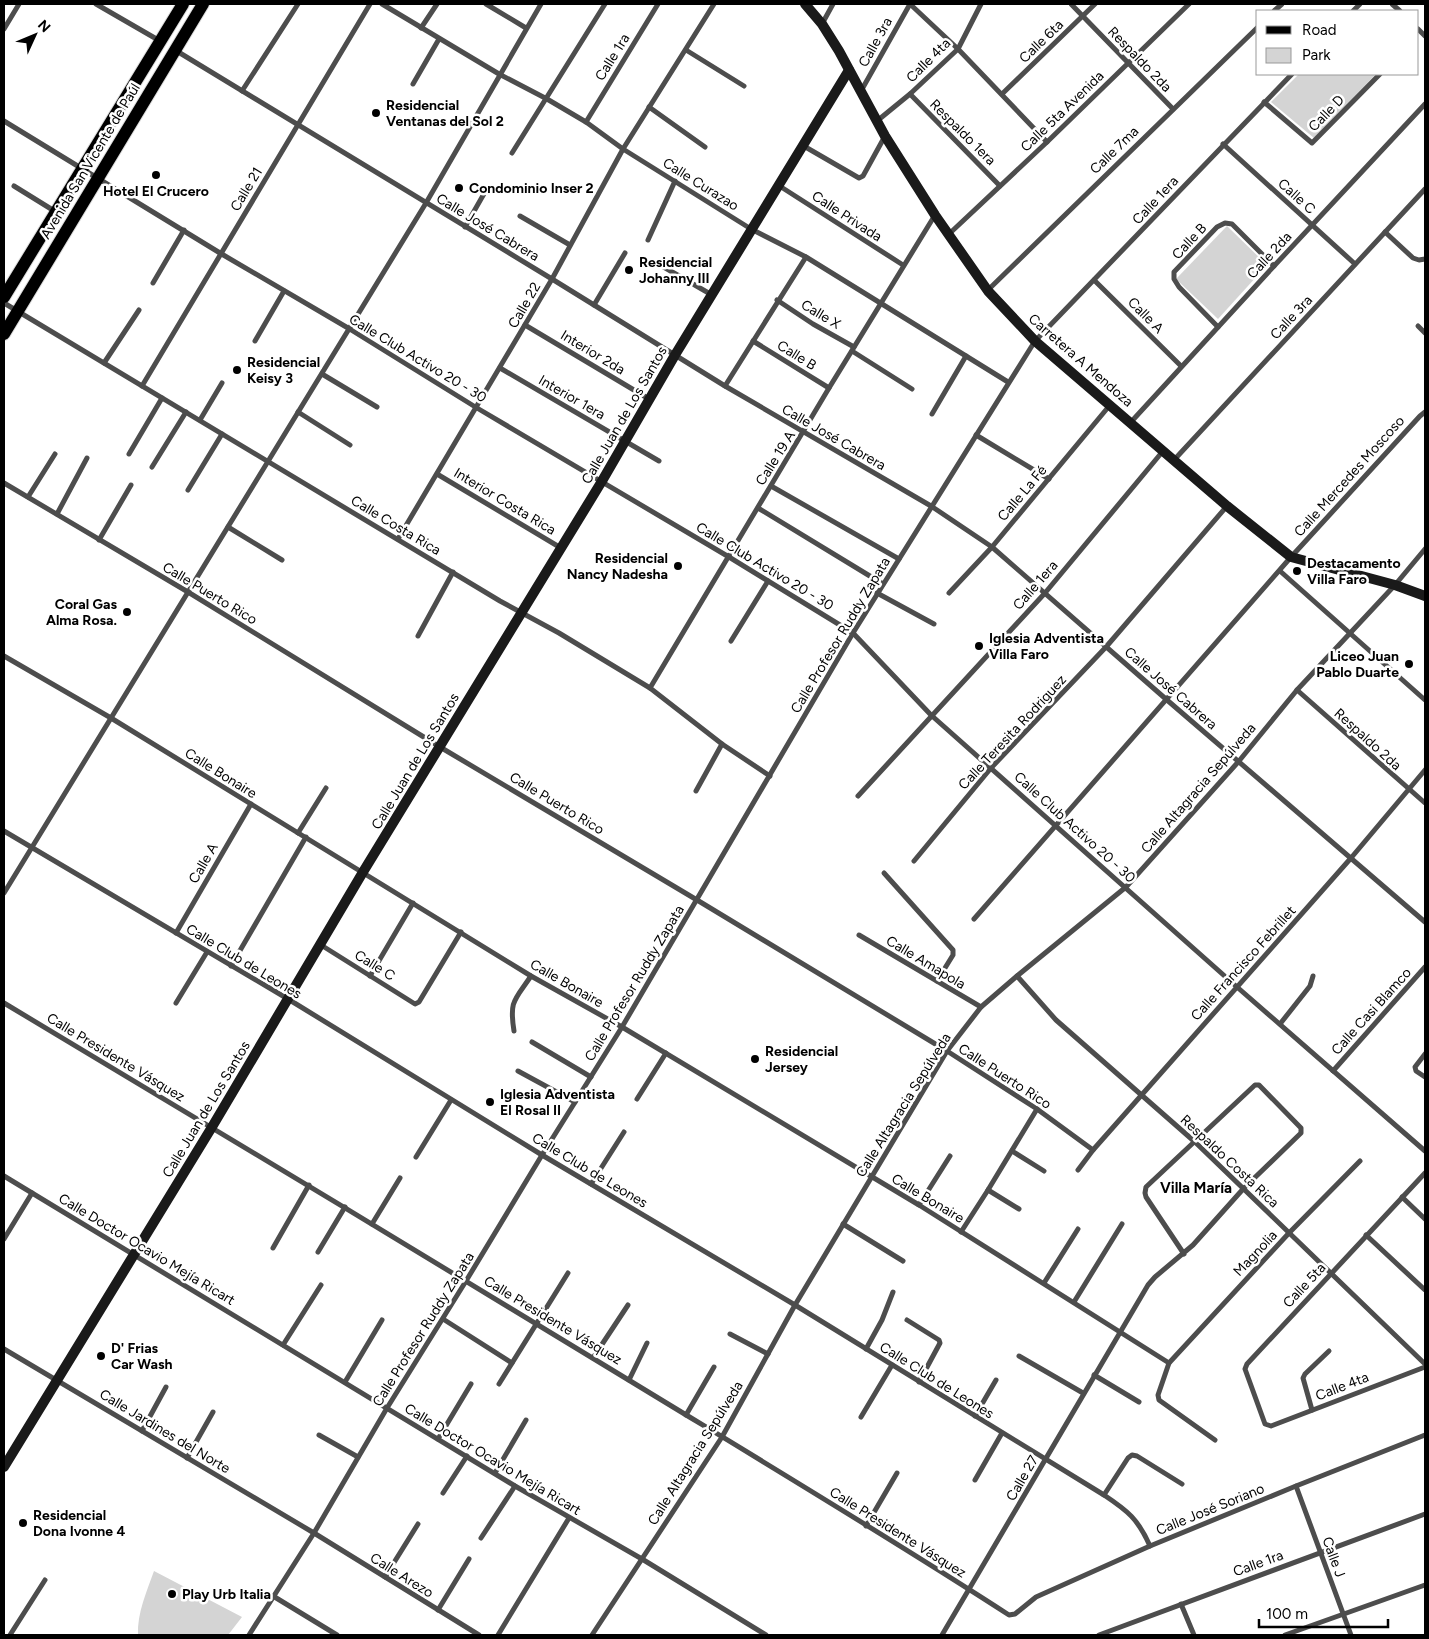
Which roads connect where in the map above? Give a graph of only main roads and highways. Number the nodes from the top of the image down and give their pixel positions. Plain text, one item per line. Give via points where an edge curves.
1 (183, 4) edge
2 (203, 4) edge
3 (4, 297) edge
4 (4, 334) edge

1 - 3 main road, Avenida San Vicente de Paúl
2 - 4 main road, Avenida San Vicente de Paúl

